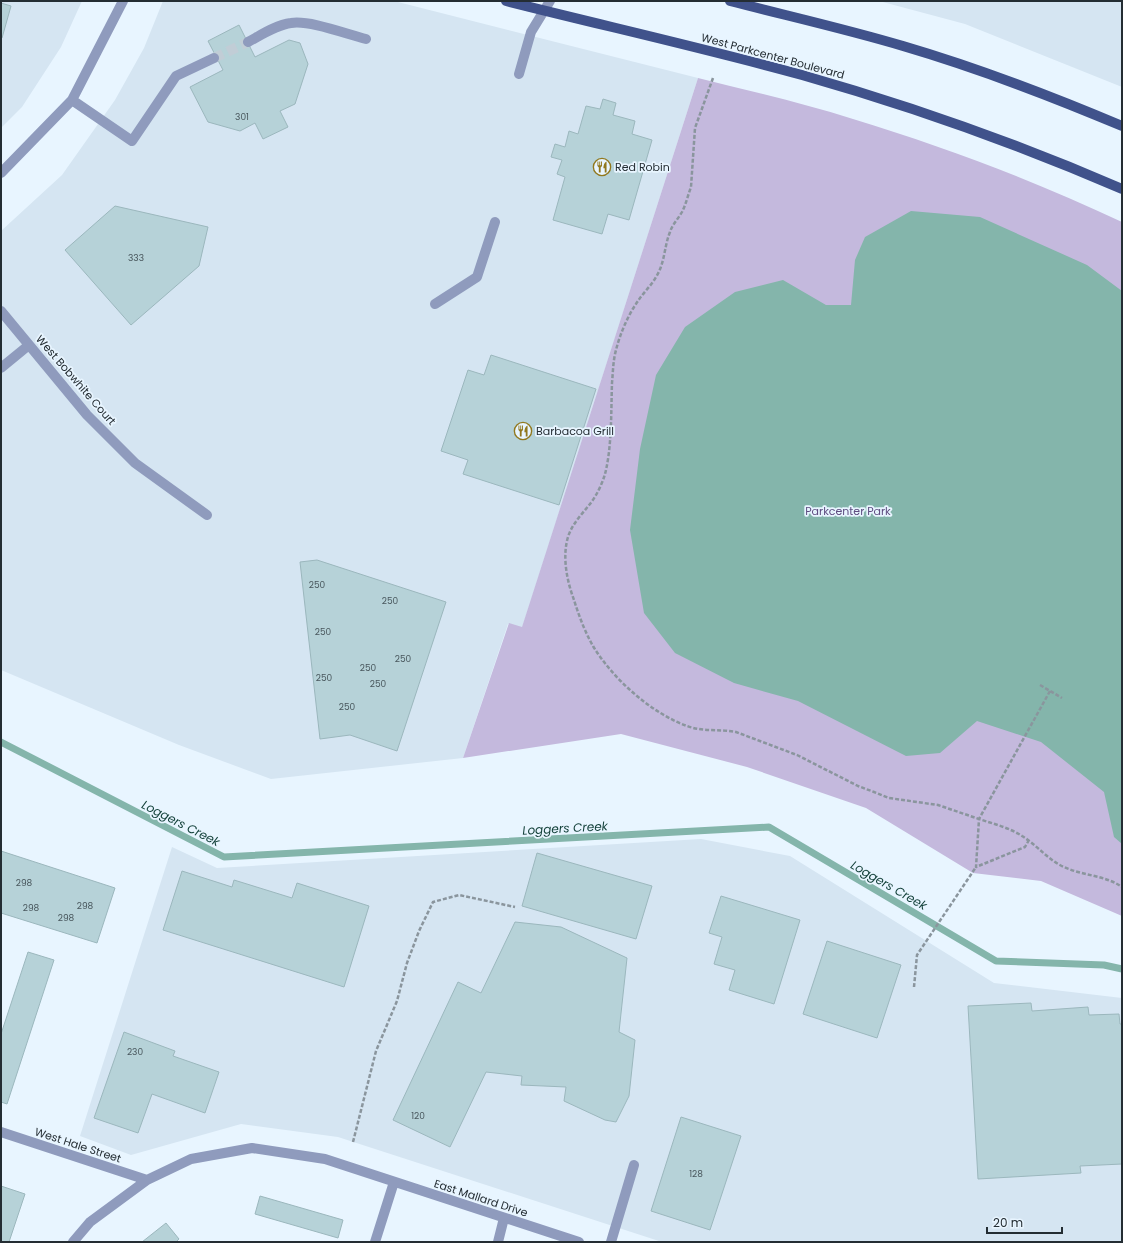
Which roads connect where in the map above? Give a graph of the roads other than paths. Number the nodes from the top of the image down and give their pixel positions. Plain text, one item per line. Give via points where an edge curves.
1 (123, 1) edge
2 (506, 1) edge
3 (550, 1) edge
4 (730, 1) edge
5 (544, 10) junction
6 (366, 39) dead end
7 (248, 42) tunnel mouth
8 (214, 58) tunnel mouth
9 (519, 74) dead end
10 (72, 100) junction
11 (1122, 126) edge
12 (1, 174) edge
13 (1122, 189) edge
14 (495, 222) dead end
15 (435, 304) dead end
16 (1, 311) edge
17 (29, 344) junction
18 (1, 368) edge
19 (208, 515) dead end
20 (1, 1132) edge
21 (634, 1165) dead end
22 (147, 1180) junction
23 (394, 1182) junction
24 (504, 1218) junction
25 (73, 1242) edge
26 (375, 1242) edge
27 (498, 1242) edge
28 (579, 1242) edge
29 (611, 1242) edge

1 - 10 street
2 - 5 main road, West Parkcenter Boulevard
3 - 5 street
4 - 11 main road via 903,46 998,77
5 - 9 street via 531,32
5 - 13 main road, West Parkcenter Boulevard via 808,77 941,118
6 - 7 street via 304,23 290,23
8 - 10 street via 176,76 132,141
10 - 12 street
14 - 15 street via 477,277
16 - 17 street, West Bobwhite Court
17 - 18 street
17 - 19 street, West Bobwhite Court via 87,414 134,463
20 - 22 street, West Hale Street
21 - 29 street
22 - 23 street, East Mallard Drive via 191,1159 252,1148 325,1159
22 - 25 street, East Mallard Drive via 90,1222
23 - 24 street, East Mallard Drive
23 - 26 street
24 - 27 street
24 - 28 street, East Mallard Drive

